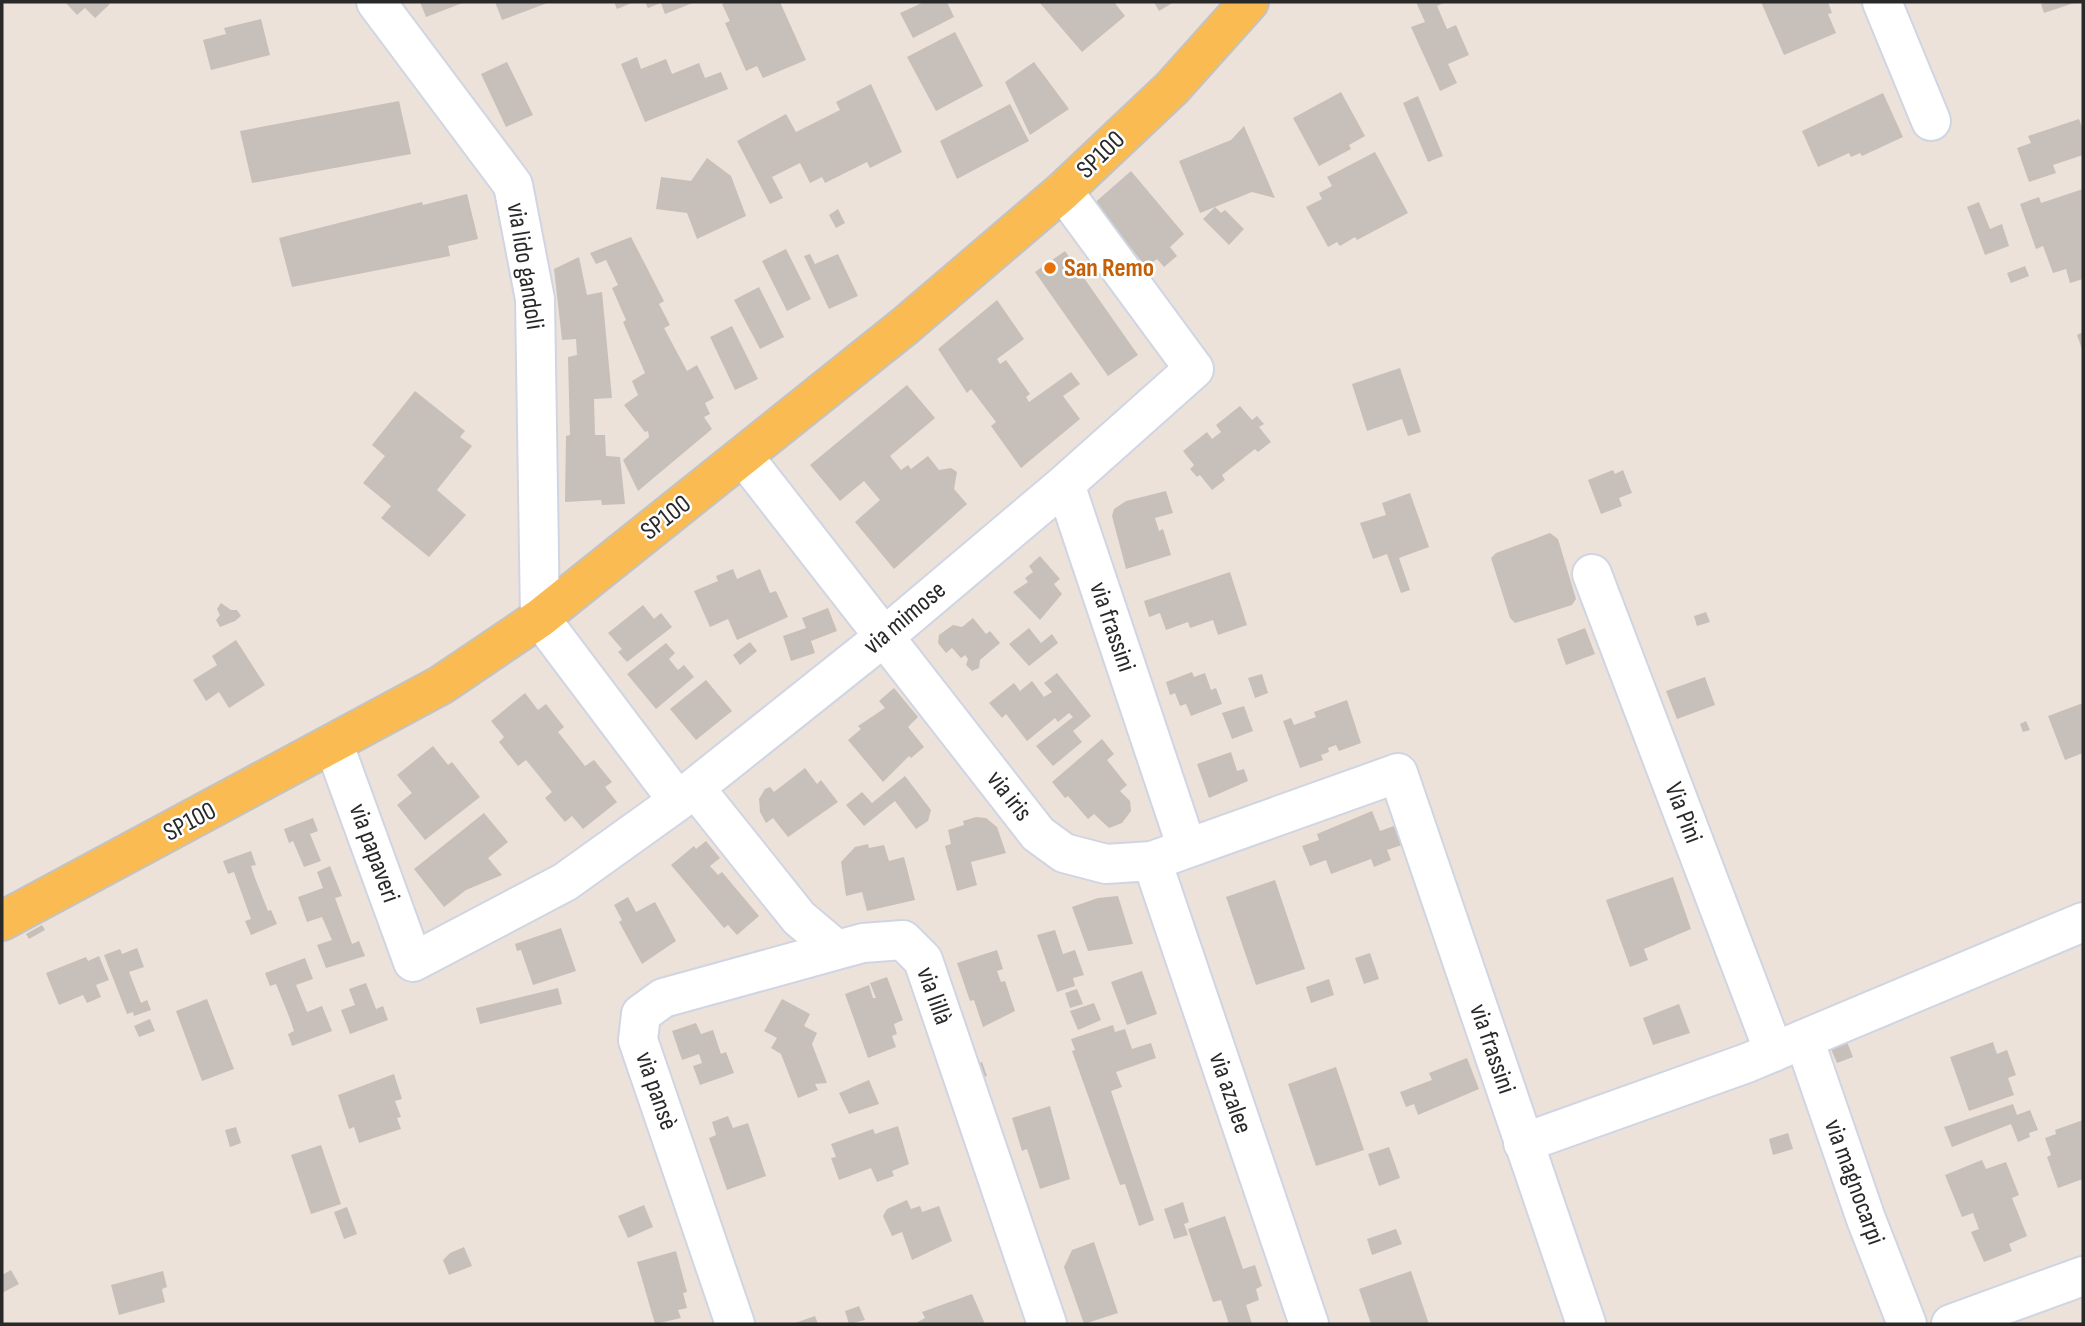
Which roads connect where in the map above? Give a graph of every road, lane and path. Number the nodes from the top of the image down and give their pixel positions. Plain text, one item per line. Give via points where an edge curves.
1 (376, 2) edge
2 (1249, 2) edge
3 (1882, 2) edge
4 (1931, 121) dead end
5 (1063, 191) junction
6 (744, 457) junction
7 (1065, 484) junction
8 (1592, 574) dead end
9 (540, 618) junction
10 (885, 636) junction
11 (334, 745) junction
12 (1398, 774) joint
13 (687, 795) junction
14 (1187, 848) junction
15 (1152, 861) junction
16 (2, 921) edge
17 (2083, 922) edge
18 (837, 950) junction
19 (413, 961) joint
20 (1789, 1045) junction
21 (1524, 1143) junction
22 (2083, 1276) edge
23 (735, 1324) edge
24 (1047, 1324) edge
25 (1308, 1324) edge
26 (1586, 1324) edge
27 (1908, 1324) edge
28 (1951, 1324) edge

1 - 9 street, via lido gandoli via 513,185 535,299
2 - 5 main road, SP100 / SP100 via 1172,88
3 - 4 street
5 - 6 main road, SP100 / SP100
5 - 7 street, via mimose via 1194,369
6 - 9 main road, SP100 / SP100
6 - 10 street, via iris
7 - 10 street, via mimose
7 - 14 street, via frassini
8 - 20 street, Via Pini
9 - 11 main road, SP100 / SP100 via 441,685
9 - 13 street
10 - 13 street, via mimose
10 - 15 street, via iris via 1038,834 1065,853 1105,864
11 - 16 main road, SP100 / SP100
11 - 19 street, via papaveri
12 - 14 street, via iris
12 - 21 street, via frassini
13 - 18 street via 799,918
13 - 19 street, via mimose via 565,882
14 - 15 street, via iris
15 - 25 street, via azalee
17 - 20 street
18 - 23 street, via pansè via 663,998 641,1014 638,1040
18 - 24 street, via lillà via 903,940 923,960
20 - 21 street
20 - 27 street, via magnocarpi
21 - 26 street, via frassini
22 - 28 street

